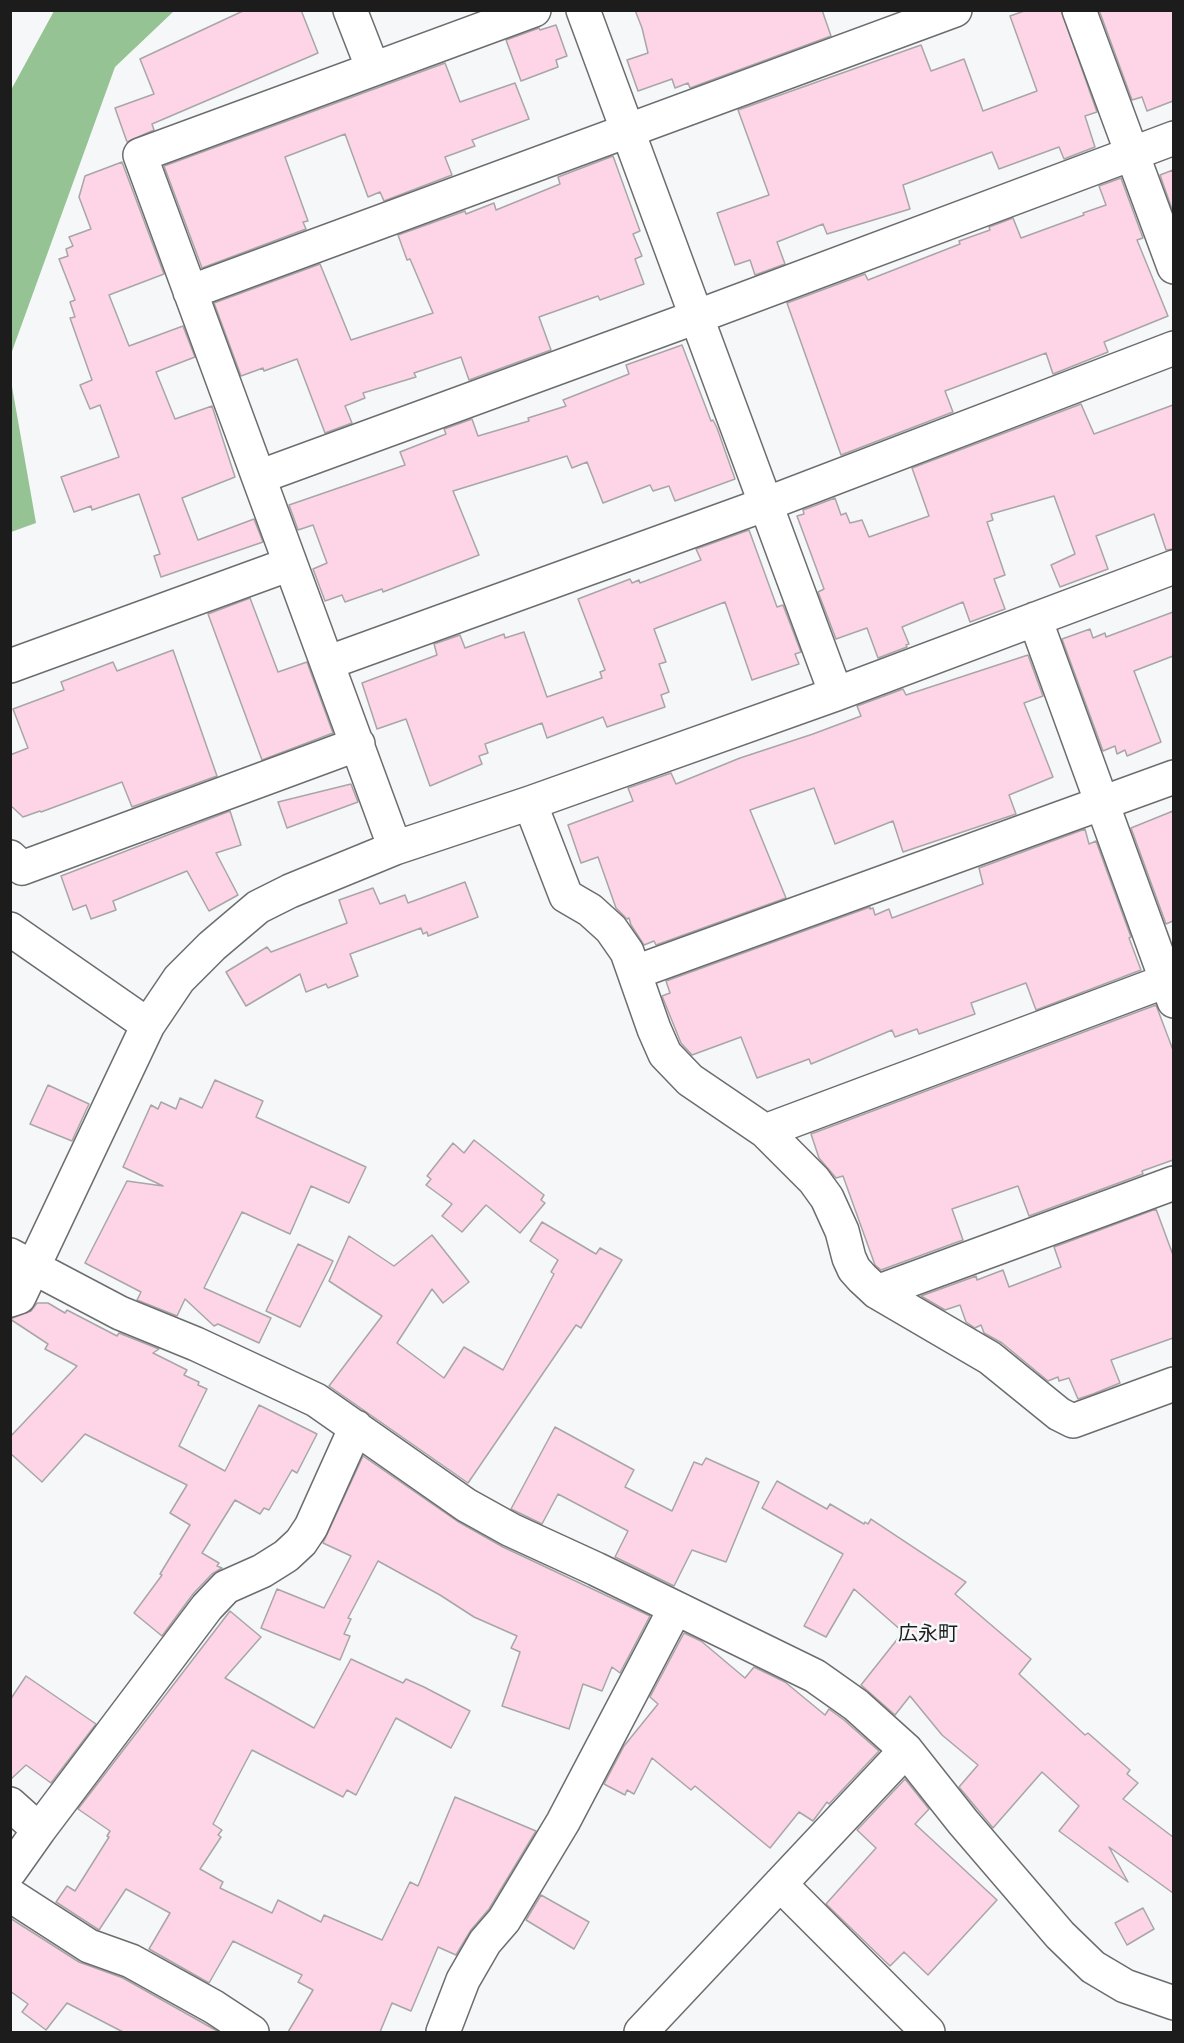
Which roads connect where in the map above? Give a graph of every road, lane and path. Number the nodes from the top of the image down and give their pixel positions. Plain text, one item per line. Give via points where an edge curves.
1 (350, 10) edge
2 (534, 10) edge
3 (583, 10) edge
4 (955, 10) edge
5 (1079, 10) edge
6 (374, 69) junction
7 (628, 132) junction
8 (1173, 138) edge
9 (1132, 154) junction
10 (1173, 267) edge
11 (190, 292) junction
12 (696, 317) junction
13 (1173, 348) edge
14 (259, 477) junction
15 (766, 504) junction
16 (290, 564) junction
17 (1173, 567) edge
18 (1035, 620) junction
19 (327, 663) junction
20 (10, 666) edge
21 (836, 694) junction
22 (358, 744) junction
23 (1173, 777) edge
24 (530, 803) junction
25 (1103, 803) junction
26 (395, 848) junction
27 (10, 857) edge
28 (10, 929) edge
29 (636, 972) junction
30 (1171, 987) edge
31 (148, 1025) junction
32 (765, 1131) junction
33 (1173, 1183) edge
34 (22, 1260) edge
35 (877, 1292) junction
36 (10, 1300) edge
37 (1173, 1384) edge
38 (356, 1427) junction
39 (675, 1609) junction
40 (906, 1750) junction
41 (10, 1804) edge
42 (39, 1830) junction
43 (10, 1871) edge
44 (786, 1878) junction
45 (10, 1895) edge
46 (1173, 2003) edge
47 (252, 2032) edge
48 (443, 2032) edge
49 (641, 2032) edge
50 (928, 2032) edge

1 - 6 street
2 - 6 street
3 - 7 street
4 - 7 street
5 - 9 street
6 - 11 street via 140,155
7 - 11 street
7 - 12 street
8 - 9 street
9 - 10 street
9 - 12 street
11 - 14 street
12 - 14 street
12 - 15 street
13 - 15 street
14 - 16 street
15 - 19 street
15 - 21 street
16 - 19 street
16 - 20 street
17 - 18 street
18 - 21 street
18 - 25 street
19 - 22 street
21 - 24 street
22 - 26 street
22 - 27 street via 22,868
23 - 25 street
24 - 26 street
24 - 29 street via 566,896 611,929
25 - 29 street
25 - 30 street
26 - 31 street via 258,907 179,979
28 - 31 street
29 - 32 street via 665,1054 690,1080
30 - 32 street
31 - 34 street
32 - 35 street via 827,1198 854,1269
33 - 35 street
34 - 36 street via 20,1297
34 - 38 street via 120,1313 316,1400
35 - 37 street via 990,1358 1073,1421
38 - 39 street via 466,1505
38 - 42 street via 301,1542 262,1571 226,1587 207,1607
39 - 40 street via 814,1676 856,1705
39 - 48 street via 562,1822 463,1980
40 - 44 street
40 - 46 street via 1060,1935 1093,1967 1125,1986
41 - 42 street
42 - 43 street
44 - 49 street
44 - 50 street
45 - 47 street via 89,1946 131,1961

